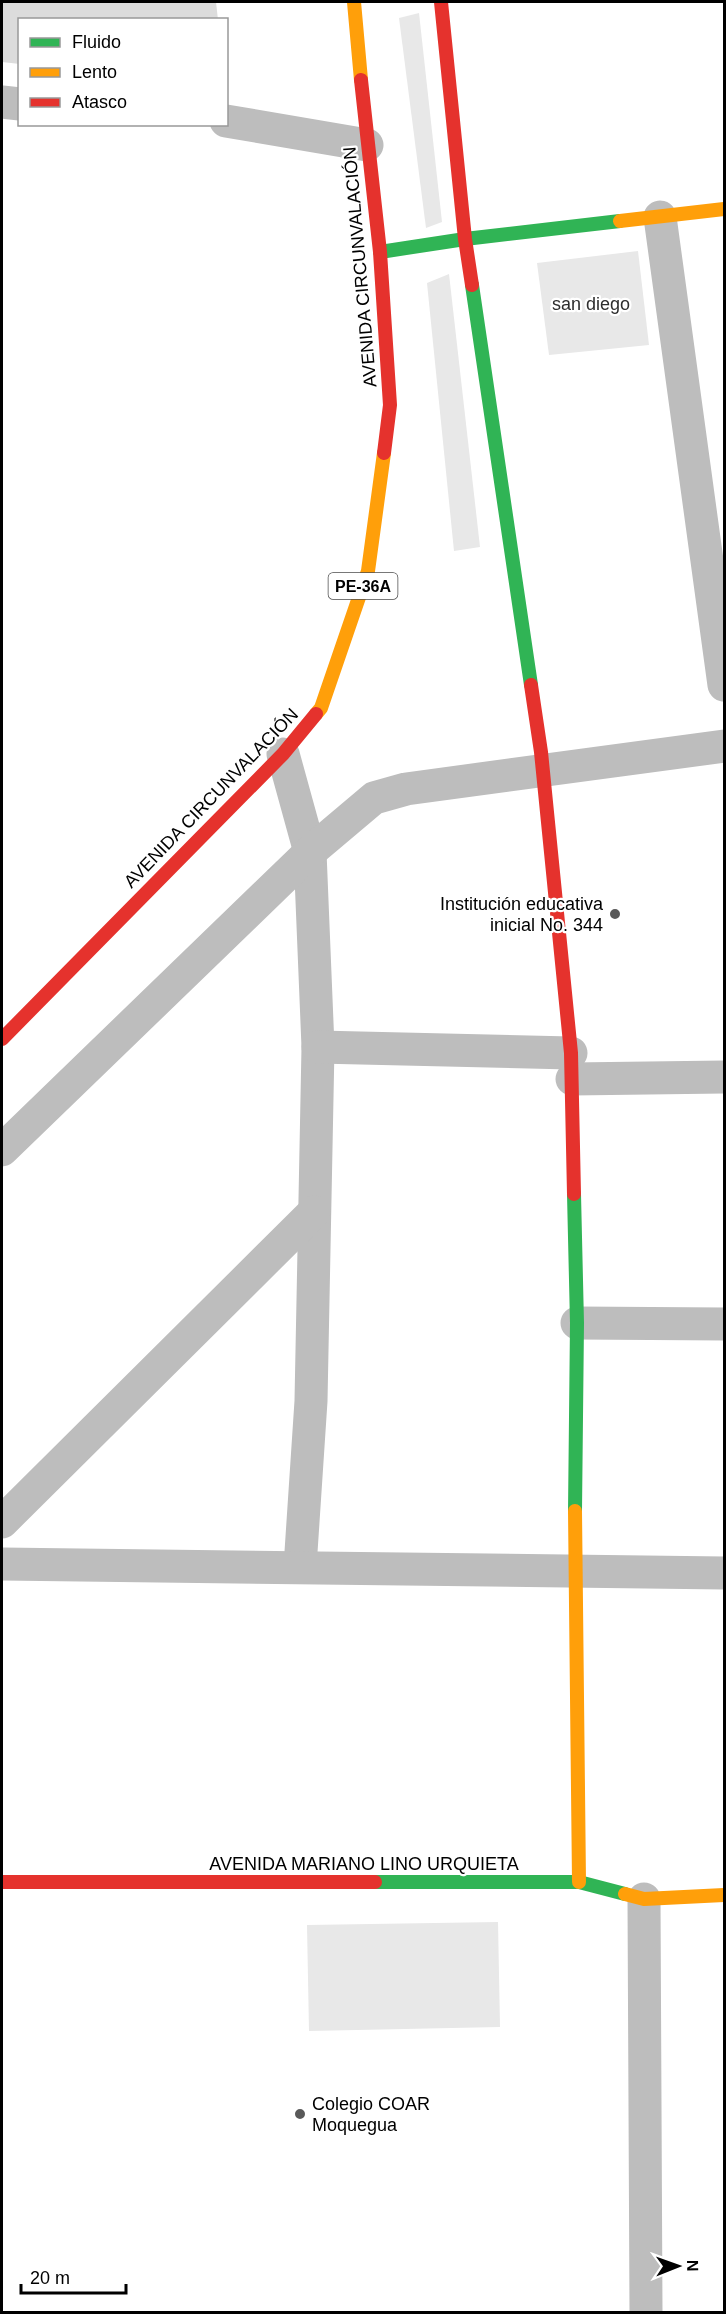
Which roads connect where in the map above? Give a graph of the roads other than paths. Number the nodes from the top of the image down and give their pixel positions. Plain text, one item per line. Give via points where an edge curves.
1 (354, 2) edge
2 (441, 2) edge
3 (2, 102) edge
4 (18, 104) edge
5 (228, 121) edge
6 (366, 145) junction
7 (724, 209) edge
8 (660, 217) junction
9 (465, 239) junction
10 (380, 252) junction
11 (724, 685) edge
12 (724, 746) edge
13 (284, 754) junction
14 (543, 770) junction
15 (310, 852) junction
16 (2, 1039) edge
17 (318, 1047) junction
18 (571, 1066) junction
19 (724, 1077) edge
20 (2, 1150) edge
21 (314, 1212) junction
22 (577, 1323) junction
23 (724, 1324) edge
24 (2, 1522) edge
25 (2, 1564) edge
26 (300, 1568) junction
27 (574, 1571) junction
28 (724, 1573) edge
29 (2, 1882) edge
30 (579, 1882) junction
31 (724, 1895) edge
32 (644, 1899) junction
33 (646, 2313) edge

1 - 6 main road, AVENIDA CIRCUNVALACIÓN / PE-36A
2 - 9 main road
3 - 4 street
5 - 6 street
6 - 10 main road, AVENIDA CIRCUNVALACIÓN / PE-36A
7 - 8 main road
8 - 9 main road
8 - 11 street
9 - 10 main road
9 - 14 main road
10 - 13 main road, AVENIDA CIRCUNVALACIÓN / PE-36A via 390,405 368,571 321,708
12 - 14 street
13 - 15 street
13 - 16 main road, AVENIDA CIRCUNVALACIÓN / PE-36A
14 - 15 street via 406,789 374,798
14 - 18 main road
15 - 17 street
15 - 20 street
17 - 18 street
17 - 21 street
18 - 19 street
18 - 22 main road
21 - 24 street
21 - 26 street via 311,1401
22 - 23 street
22 - 27 main road
25 - 26 street
26 - 27 street
27 - 28 street
27 - 30 main road
29 - 30 main road, AVENIDA MARIANO LINO URQUIETA
30 - 32 main road, AVENIDA MARIANO LINO URQUIETA
31 - 32 main road, AVENIDA MARIANO LINO URQUIETA
32 - 33 street

